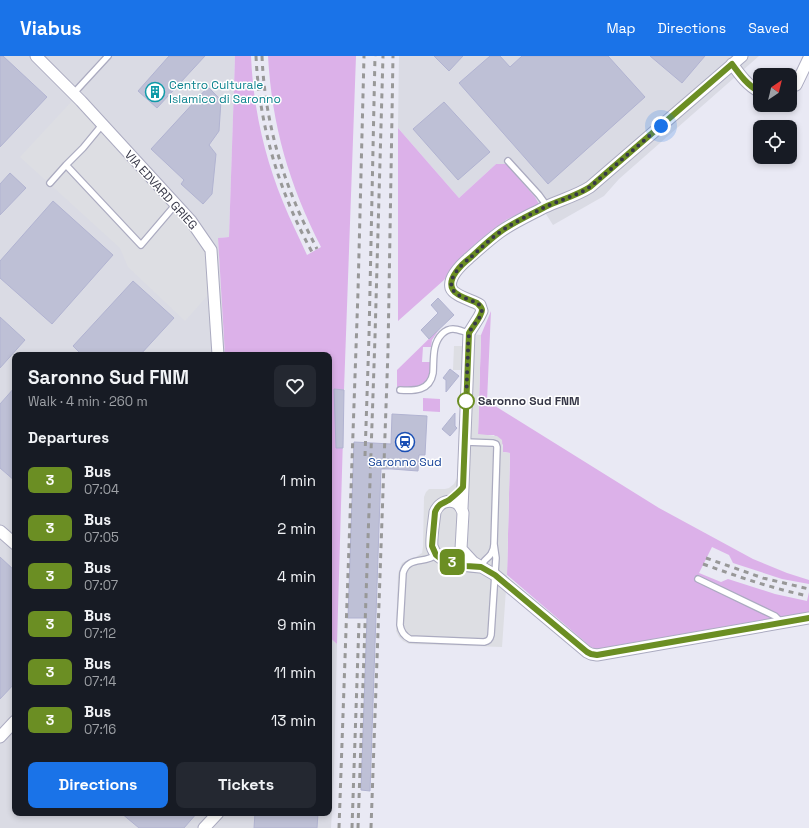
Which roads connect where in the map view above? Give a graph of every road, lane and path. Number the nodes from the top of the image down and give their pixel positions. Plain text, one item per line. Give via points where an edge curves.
1 (36, 56) edge
2 (108, 56) edge
3 (742, 56) edge
4 (809, 58) edge
5 (732, 64) junction
6 (809, 77) edge
7 (797, 80) edge
8 (797, 84) edge
9 (753, 88) edge
10 (73, 94) junction
11 (102, 125) junction
12 (508, 161) dead end
13 (66, 165) junction
14 (50, 183) dead end
15 (176, 204) junction
16 (547, 206) junction
17 (469, 333) junction
18 (218, 352) edge
19 (400, 390) dead end
20 (465, 442) junction
21 (463, 487) junction
22 (447, 501) junction
23 (462, 508) junction
24 (0, 531) edge
25 (12, 541) edge
26 (494, 544) junction
27 (461, 549) junction
28 (436, 555) junction
29 (447, 561) junction
30 (484, 567) junction
31 (698, 580) dead end
32 (809, 618) edge
33 (782, 623) junction
34 (12, 724) edge
35 (0, 737) edge
36 (215, 816) edge
37 (204, 828) edge

1 - 10 street, VIA EDVARD GRIEG
2 - 10 lane
3 - 5 street
4 - 7 street
5 - 9 street
5 - 16 street via 590,187
6 - 8 street
10 - 11 street, VIA EDVARD GRIEG
11 - 13 lane
11 - 15 street, VIA EDVARD GRIEG
12 - 16 lane
13 - 14 lane
13 - 15 lane via 142,245
15 - 18 street, VIA EDVARD GRIEG via 211,250
16 - 17 street via 500,232 455,273 451,282 454,292 482,308
17 - 19 lane via 454,329 445,332 435,343 432,376 429,382 419,390
17 - 20 street
20 - 21 street
20 - 26 lane via 493,443 497,447
21 - 22 street
21 - 23 street
22 - 23 street via 452,501
22 - 28 street via 435,512 432,546
23 - 27 street
24 - 25 street
26 - 30 lane
26 - 30 lane via 496,554
27 - 29 street via 455,558
27 - 30 street
28 - 29 street
28 - 30 lane via 428,560 411,562 404,569 400,625 403,634 410,639 488,641 491,635
29 - 30 street
30 - 33 street via 591,654
31 - 33 lane via 775,616
32 - 33 street
34 - 35 street
36 - 37 street

